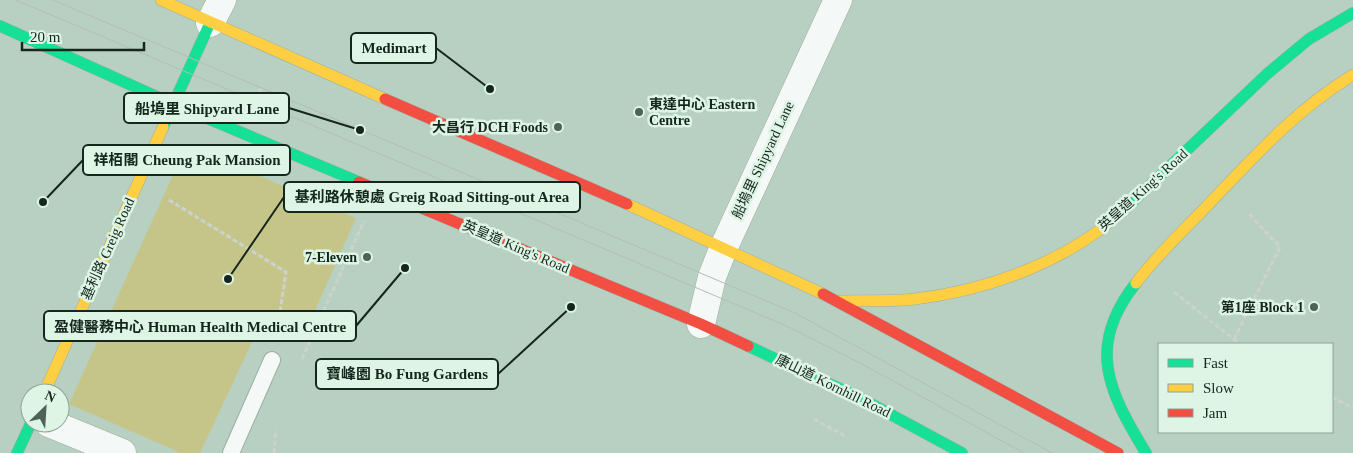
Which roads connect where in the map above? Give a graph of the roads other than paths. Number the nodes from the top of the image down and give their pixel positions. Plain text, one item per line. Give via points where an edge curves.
1 (162, 0) edge
2 (838, 0) edge
3 (216, 11) edge
4 (1353, 13) edge
5 (0, 26) edge
6 (1353, 75) edge
7 (173, 104) junction
8 (723, 249) junction
9 (838, 301) junction
10 (701, 324) junction
11 (272, 360) dead end
12 (48, 383) edge
13 (70, 432) edge
14 (26, 433) edge
15 (17, 453) edge
16 (122, 453) edge
17 (231, 453) edge
18 (962, 453) edge
19 (1118, 453) edge
20 (1146, 453) edge

1 - 3 main road, 英皇道 King's Road
2 - 8 street, 船塢里 Shipyard Lane
3 - 7 main road, 基利路 Greig Road
3 - 8 main road, 英皇道 King's Road via 275,52 608,195
4 - 9 main road, 英皇道 King's Road via 1309,39 1115,218 1075,247 1031,268 974,288 915,299
5 - 7 main road, 英皇道 King's Road
6 - 20 main road via 1305,109 1267,144 1137,280 1118,308 1107,337 1104,368 1110,386
7 - 10 main road, 英皇道 King's Road
7 - 12 main road, 基利路 Greig Road
8 - 9 main road, 英皇道 King's Road
8 - 10 street, 船塢里 Shipyard Lane via 712,277
9 - 19 main road, 英皇道 King's Road
10 - 18 main road, 康山道 Kornhill Road via 864,400
11 - 17 lane
13 - 16 street
14 - 15 main road

